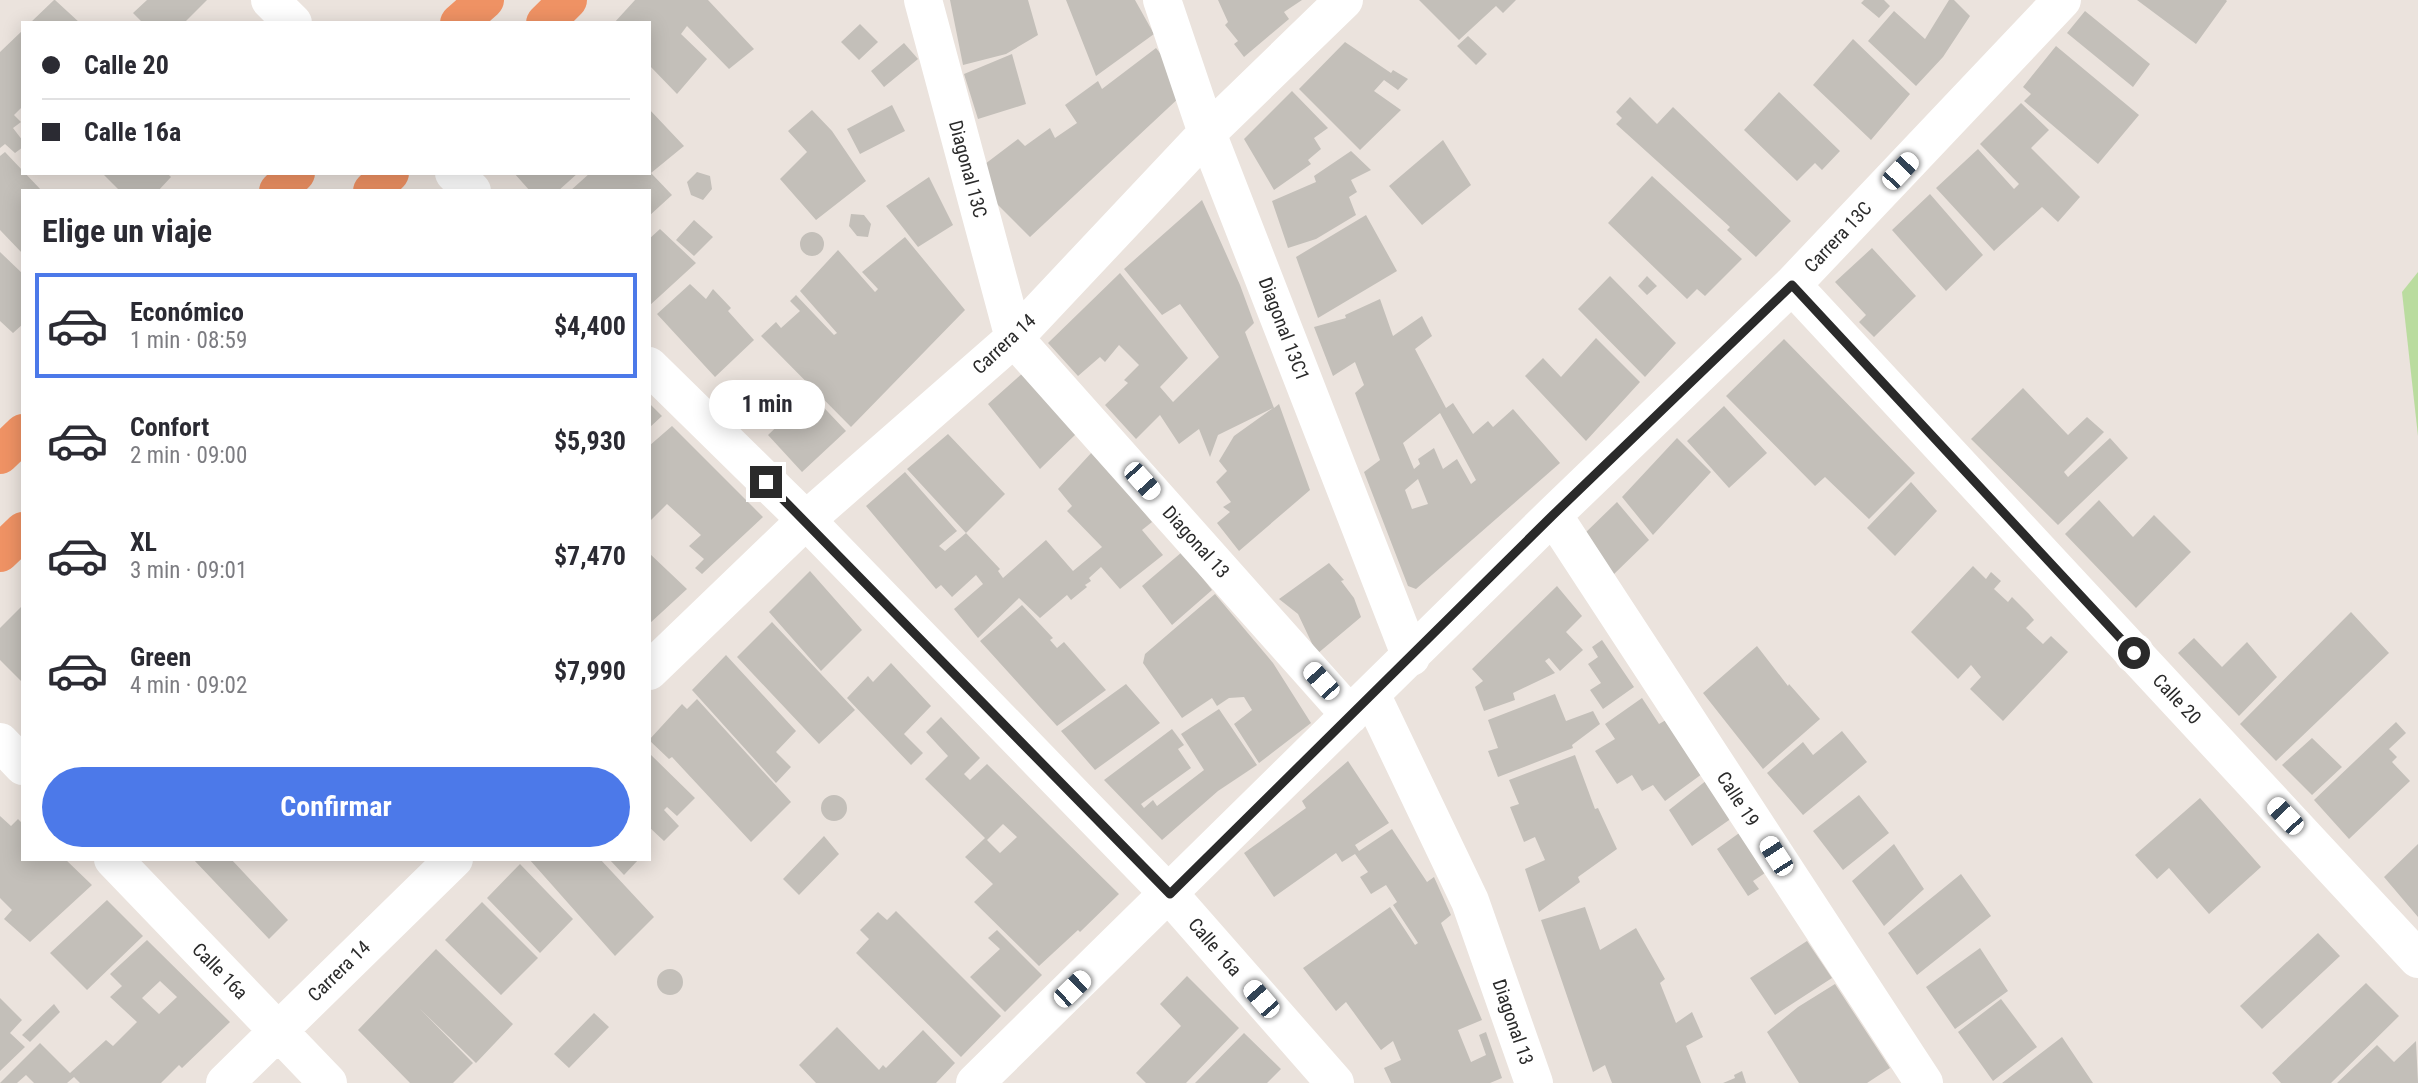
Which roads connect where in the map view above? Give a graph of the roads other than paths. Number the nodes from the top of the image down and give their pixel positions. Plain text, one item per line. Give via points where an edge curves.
1 (270, 0) edge
2 (485, 0) edge
3 (568, 0) edge
4 (923, 0) edge
5 (1162, 0) edge
6 (1344, 0) edge
7 (2062, 0) edge
8 (291, 21) edge
9 (461, 21) edge
10 (547, 21) edge
11 (1207, 133) junction
12 (294, 175) edge
13 (388, 175) edge
14 (456, 175) edge
15 (280, 189) edge
16 (375, 189) edge
17 (470, 189) edge
18 (1792, 285) junction
19 (1014, 338) junction
20 (651, 368) edge
21 (21, 435) edge
22 (0, 455) edge
23 (1553, 515) junction
24 (806, 520) junction
25 (21, 533) edge
26 (0, 553) edge
27 (1411, 657) junction
28 (651, 669) edge
29 (1360, 705) junction
30 (0, 742) edge
31 (21, 764) edge
32 (115, 861) edge
33 (452, 861) edge
34 (1170, 894) junction
35 (2418, 959) edge
36 (277, 1030) junction
37 (225, 1083) edge
38 (328, 1083) edge
39 (975, 1083) edge
40 (1335, 1083) edge
41 (1534, 1083) edge
42 (1924, 1083) edge

1 - 8 street
2 - 9 highway
3 - 10 highway
4 - 19 street, Diagonal 13C
5 - 11 street, Diagonal 13C1
6 - 11 street, Carrera 14
7 - 18 street, Carrera 13C
11 - 19 street, Carrera 14
11 - 27 street, Diagonal 13C1
12 - 15 highway
13 - 16 highway
14 - 17 street
18 - 23 street, Carrera 13C
18 - 35 street, Calle 20
19 - 24 street, Carrera 14
19 - 29 street, Diagonal 13
20 - 24 street, Calle 16a
21 - 22 highway
23 - 27 street, Carrera 13C
23 - 42 street, Calle 19
24 - 28 street, Carrera 14
24 - 34 street, Calle 16a
25 - 26 highway
27 - 29 street, Carrera 13C
29 - 34 street, Carrera 13C
29 - 41 street, Diagonal 13 via 1470,901
30 - 31 street
32 - 36 street, Calle 16a
33 - 36 street, Carrera 14
34 - 39 street, Carrera 13C
34 - 40 street, Calle 16a
36 - 37 street, Carrera 14
36 - 38 street, Calle 16a

